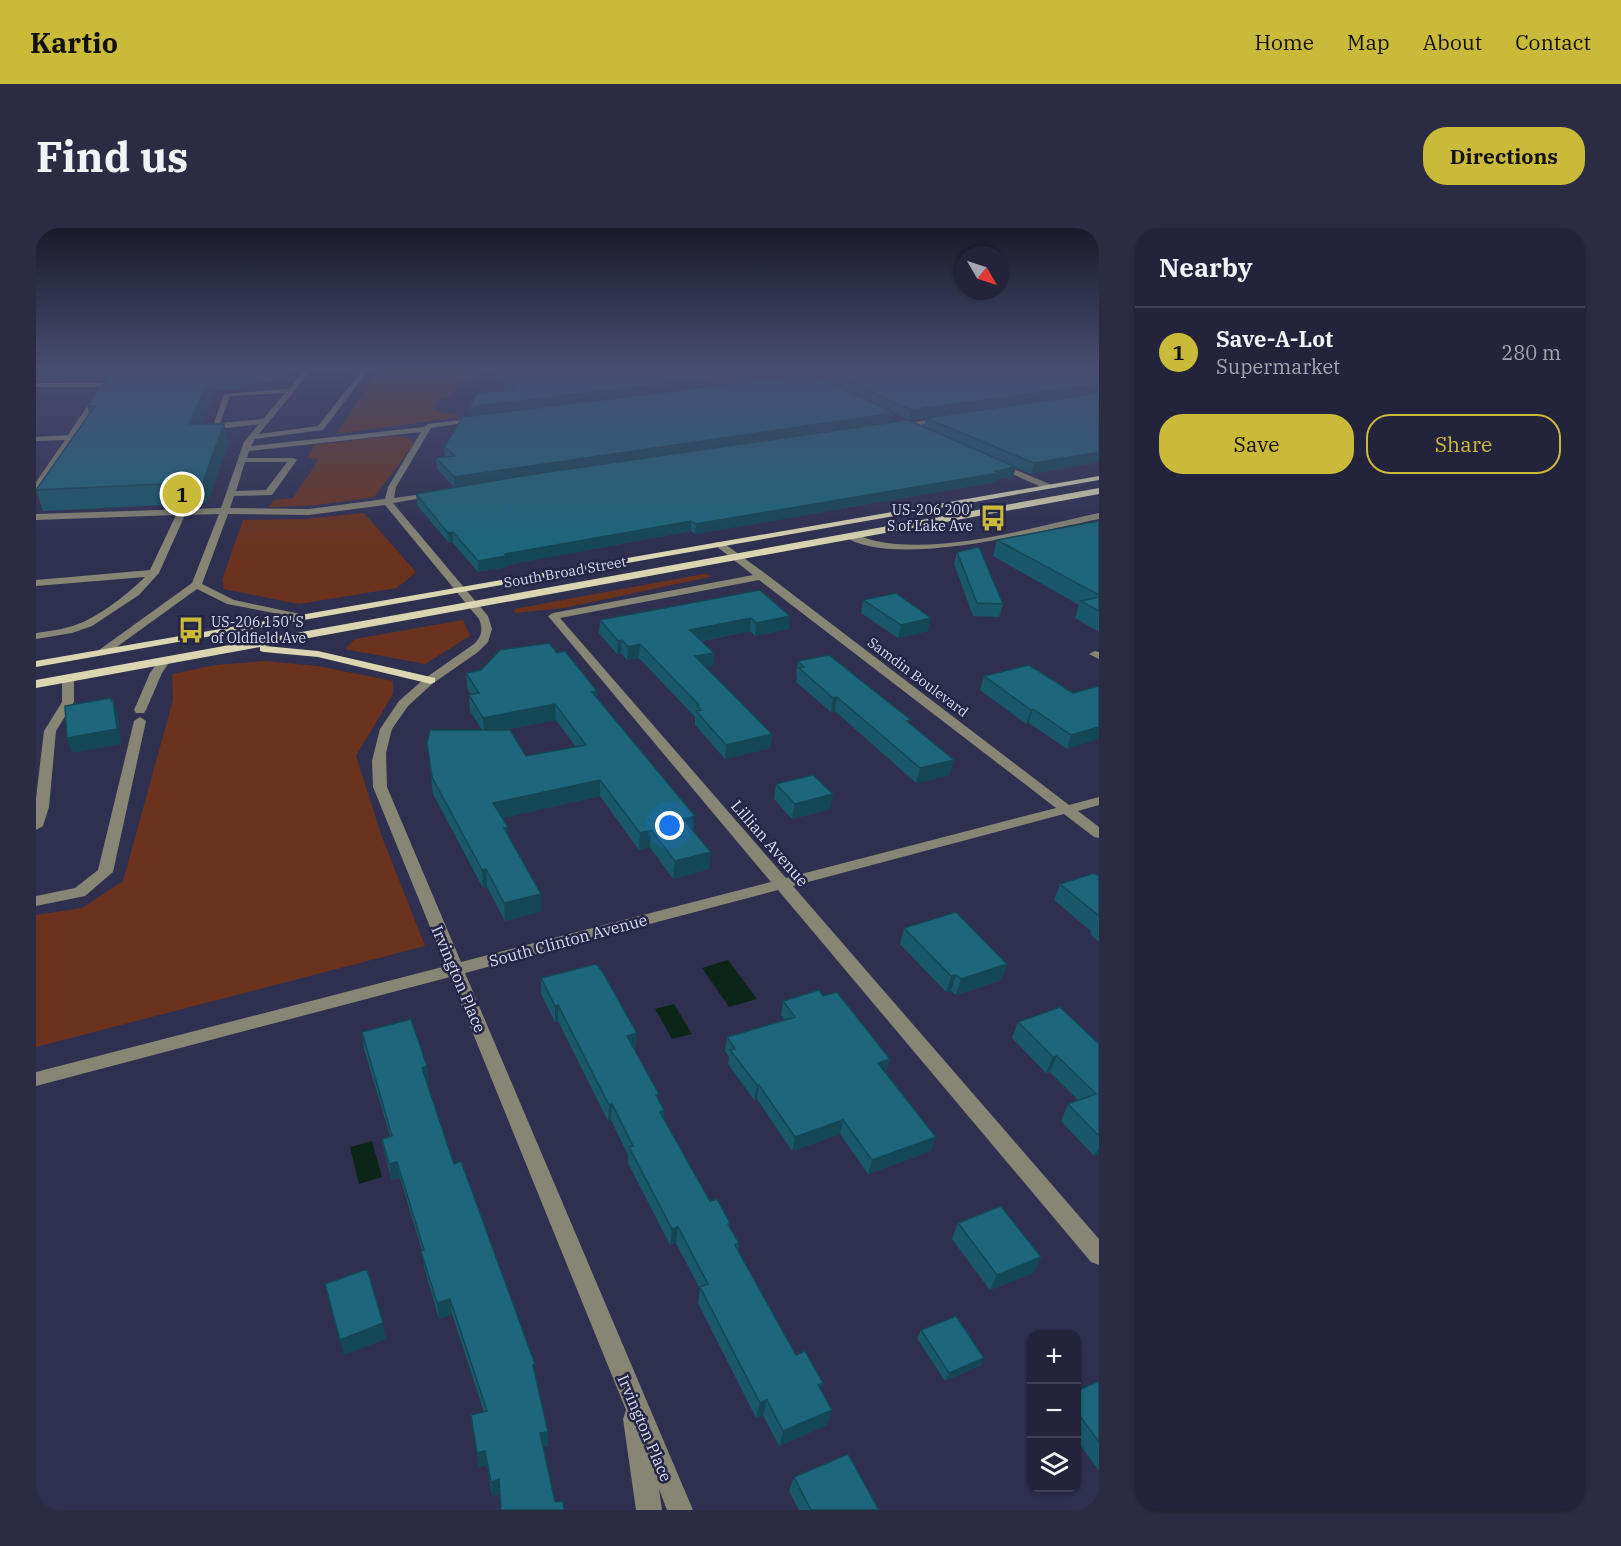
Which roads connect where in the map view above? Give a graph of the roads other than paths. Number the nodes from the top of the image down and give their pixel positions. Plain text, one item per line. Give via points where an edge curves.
1 (76, 428) edge
2 (259, 428) edge
3 (320, 428) edge
4 (427, 428) joint
5 (915, 428) edge
6 (918, 429) edge
7 (70, 437) junction
8 (252, 437) junction
9 (36, 439) edge
10 (245, 449) junction
11 (984, 459) edge
12 (242, 460) junction
13 (1099, 478) edge
14 (1049, 487) junction
15 (36, 488) edge
16 (1099, 491) edge
17 (231, 494) junction
18 (443, 494) edge
19 (388, 503) junction
20 (225, 511) junction
21 (182, 512) junction
22 (1099, 516) edge
23 (36, 517) edge
24 (849, 536) junction
25 (719, 544) junction
26 (735, 556) junction
27 (154, 573) junction
28 (762, 576) junction
29 (36, 583) edge
30 (196, 585) junction
31 (459, 589) junction
32 (471, 604) junction
33 (301, 617) junction
34 (36, 636) edge
35 (240, 647) junction
36 (103, 652) junction
37 (164, 661) junction
38 (36, 664) edge
39 (68, 678) junction
40 (431, 680) junction
41 (36, 684) edge
42 (1099, 801) edge
43 (1067, 809) junction
44 (36, 826) edge
45 (1099, 834) edge
46 (782, 884) junction
47 (36, 901) edge
48 (454, 970) junction
49 (39, 1075) edge
50 (1099, 1255) edge
51 (630, 1392) junction
52 (650, 1510) edge
53 (680, 1510) edge

1 - 7 street
2 - 8 street
3 - 8 street
4 - 10 street
4 - 19 street via 392,487
5 - 6 street
7 - 9 street
7 - 15 street
8 - 10 street
10 - 12 street
11 - 14 street
12 - 17 street
12 - 17 street via 293,460 268,493
13 - 14 main road, South Broad Street
14 - 25 main road, South Broad Street
16 - 24 main road, South Broad Street
17 - 20 street
18 - 19 street
19 - 20 street via 309,512
19 - 31 street, Irvington Place
20 - 21 street
20 - 30 street
21 - 23 street
21 - 27 street
22 - 24 street via 919,548 867,544
24 - 26 main road, South Broad Street
25 - 26 street, Samdin Boulevard
25 - 31 main road, South Broad Street
26 - 28 street, Samdin Boulevard
26 - 32 main road, South Broad Street
27 - 29 street
27 - 34 street via 135,593 88,624
28 - 43 street, Samdin Boulevard
28 - 46 street, Lillian Avenue via 553,616
30 - 33 street via 231,602
30 - 36 street
31 - 32 street, Irvington Place
31 - 33 main road, South Broad Street
32 - 35 main road, South Broad Street
32 - 40 street, Irvington Place via 484,618 488,628 485,638
33 - 36 main road, South Broad Street
35 - 37 main road, South Broad Street
35 - 40 main road via 318,654
36 - 38 main road, South Broad Street
37 - 39 main road, South Broad Street
37 - 47 street via 140,716 105,872 80,892
39 - 41 main road, South Broad Street
39 - 44 street via 68,702 50,731 42,807
40 - 48 street, Irvington Place via 406,700 391,719 381,741 377,764 380,787
42 - 43 street, South Clinton Avenue
43 - 45 street, Samdin Boulevard
43 - 46 street, South Clinton Avenue
46 - 48 street, South Clinton Avenue
46 - 50 street, Lillian Avenue
48 - 49 street, South Clinton Avenue
48 - 51 street, Irvington Place
51 - 52 street
51 - 53 street, Irvington Place

